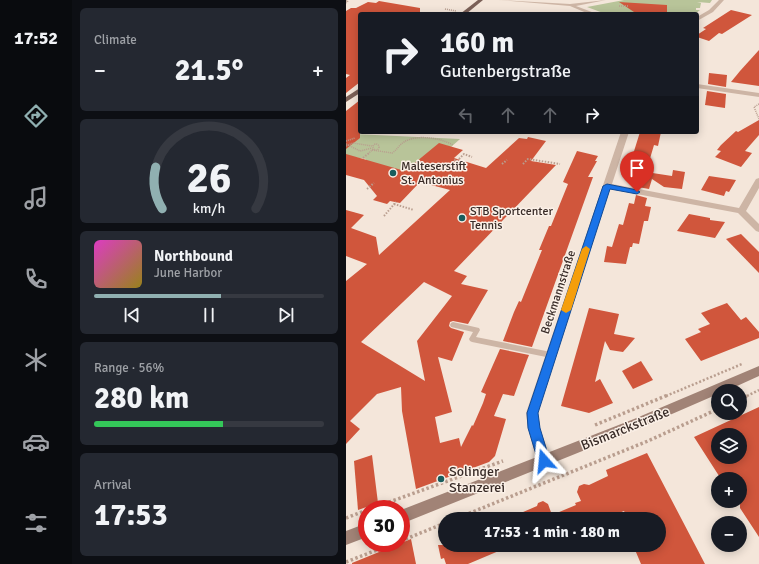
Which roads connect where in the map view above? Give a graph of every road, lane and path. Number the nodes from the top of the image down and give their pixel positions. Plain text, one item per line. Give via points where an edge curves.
1 (481, 0) edge
2 (500, 0) edge
3 (604, 0) edge
4 (722, 0) edge
5 (570, 5) junction
6 (619, 6) dead end
7 (628, 6) dead end
8 (445, 9) dead end
9 (460, 12) edge
10 (589, 12) edge
11 (699, 19) edge
12 (699, 86) edge
13 (358, 91) edge
14 (759, 95) edge
15 (346, 100) edge
16 (759, 104) edge
17 (759, 119) edge
18 (624, 134) edge
19 (355, 138) dead end
20 (346, 144) edge
21 (453, 145) dead end
22 (372, 148) junction
23 (472, 157) dead end
24 (363, 158) dead end
25 (454, 160) dead end
26 (506, 160) dead end
27 (502, 164) dead end
28 (523, 164) dead end
29 (560, 164) dead end
30 (759, 181) edge
31 (374, 183) dead end
32 (607, 186) junction
33 (367, 189) dead end
34 (414, 210) dead end
35 (741, 211) junction
36 (384, 216) dead end
37 (759, 229) edge
38 (453, 325) dead end
39 (551, 355) junction
40 (745, 363) dead end
41 (759, 371) edge
42 (759, 390) edge
43 (747, 396) edge
44 (711, 412) edge
45 (590, 427) dead end
46 (510, 458) dead end
47 (544, 461) junction
48 (395, 500) edge
49 (473, 512) edge
50 (358, 513) edge
51 (410, 513) edge
52 (346, 518) edge
53 (438, 526) edge
54 (358, 533) edge
55 (410, 537) edge
56 (346, 538) edge
57 (372, 552) edge
58 (346, 562) edge

1 - 9 main road
2 - 5 street
3 - 5 street
4 - 11 street
5 - 10 street
6 - 7 path
8 - 9 path
12 - 14 street
13 - 15 main road
16 - 17 path via 754,107
18 - 32 street, Beckmannstraße
19 - 20 path
20 - 22 path via 357,142
20 - 22 path via 361,151
21 - 22 path via 442,140 415,139 401,144 392,153
22 - 24 path
23 - 25 path via 464,154 457,161
26 - 27 path
28 - 29 path via 528,159
30 - 35 street
31 - 33 path
32 - 35 street
32 - 39 street, Beckmannstraße
34 - 36 path via 395,203
35 - 37 street
38 - 39 lane via 477,330 472,339
39 - 47 street, Beckmannstraße via 532,413
40 - 45 path
41 - 47 main road, Bismarckstraße
42 - 43 path
44 - 49 path via 648,442
46 - 48 path
47 - 51 main road, Bismarckstraße
50 - 52 path
53 - 55 path
54 - 56 main road
57 - 58 path

